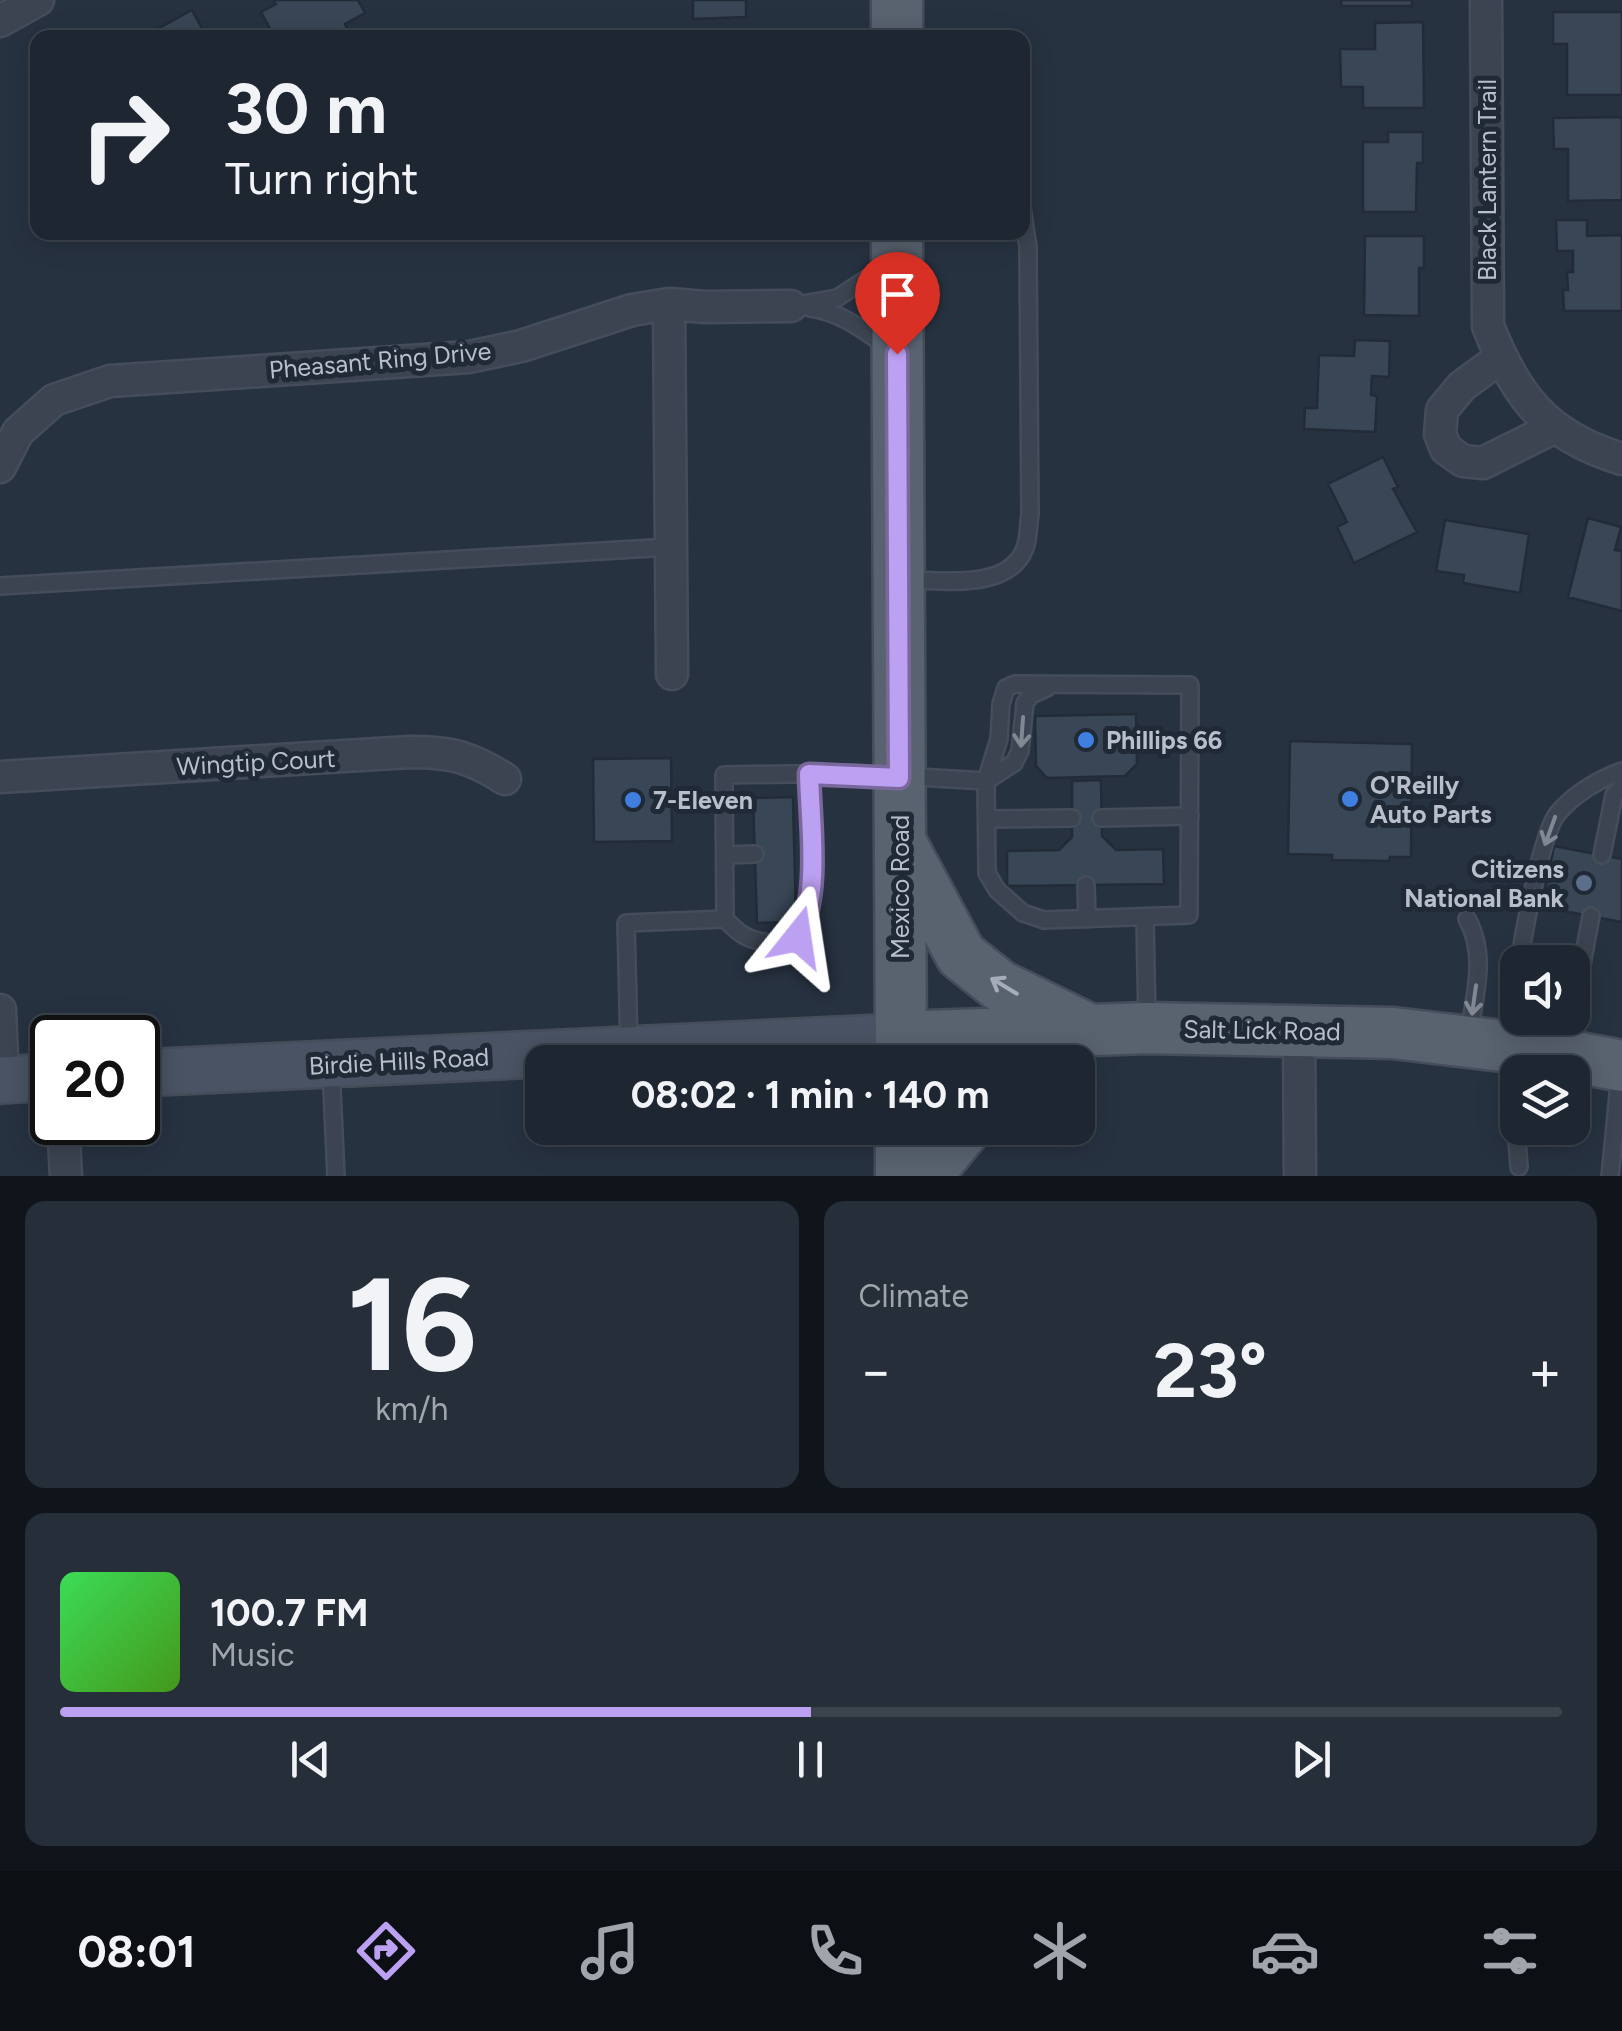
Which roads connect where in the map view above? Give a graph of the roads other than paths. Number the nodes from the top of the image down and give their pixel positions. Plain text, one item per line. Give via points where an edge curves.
1 (38, 0) edge
2 (896, 0) edge
3 (1486, 0) edge
4 (0, 20) edge
5 (897, 30) edge
6 (1027, 240) edge
7 (897, 245) edge
8 (669, 304) junction
9 (791, 306) junction
10 (897, 354) junction
11 (1500, 358) junction
12 (1555, 427) junction
13 (1622, 458) edge
14 (0, 466) edge
15 (670, 547) junction
16 (898, 580) junction
17 (0, 586) edge
18 (672, 674) dead end
19 (1055, 684) junction
20 (1622, 771) edge
21 (809, 774) junction
22 (0, 777) edge
23 (899, 778) junction
24 (505, 779) dead end
25 (986, 781) junction
26 (1622, 786) edge
27 (1190, 816) junction
28 (1072, 818) dead end
29 (1101, 818) dead end
30 (987, 819) junction
31 (899, 840) junction
32 (755, 854) dead end
33 (725, 855) junction
34 (1602, 855) dead end
35 (1086, 885) dead end
36 (1591, 916) dead end
37 (1145, 917) junction
38 (1087, 919) junction
39 (1467, 919) dead end
40 (726, 920) junction
41 (1523, 945) edge
42 (1586, 945) edge
43 (0, 1010) edge
44 (1500, 1021) edge
45 (1148, 1028) junction
46 (1090, 1030) junction
47 (1300, 1030) junction
48 (629, 1045) edge
49 (901, 1045) edge
50 (948, 1045) edge
51 (1067, 1045) edge
52 (1489, 1045) junction
53 (525, 1055) edge
54 (331, 1064) junction
55 (1621, 1066) edge
56 (160, 1072) edge
57 (30, 1078) edge
58 (2, 1080) edge
59 (65, 1145) edge
60 (901, 1145) edge
61 (952, 1145) edge
62 (1519, 1167) dead end
63 (66, 1176) edge
64 (336, 1176) edge
65 (902, 1176) edge
66 (926, 1176) edge
67 (1300, 1176) edge
68 (1610, 1176) edge

1 - 4 street
2 - 5 main road
3 - 11 street, Black Lantern Trail via 1488,326
6 - 16 lane via 1025,550 993,577
7 - 9 lane via 856,288
7 - 10 main road, Mexico Road
8 - 9 street, Pheasant Ring Drive
8 - 14 street, Pheasant Ring Drive via 470,357 110,381 54,400 18,432
8 - 15 street
9 - 10 lane via 836,314
10 - 16 main road, Mexico Road
11 - 12 street, Black Lantern Trail via 1534,410
11 - 12 street via 1442,410 1446,450 1463,462 1483,463
12 - 13 street, Black Lantern Trail
15 - 17 lane
15 - 18 street
16 - 23 main road, Mexico Road
19 -> 25 lane via 1025,703 1020,751 1014,763
19 - 25 lane via 1006,688
19 - 27 lane via 1190,685
20 -> 41 lane via 1555,816
21 - 23 lane
21 - 33 lane via 724,775
21 - 40 lane via 802,853 806,923 785,944 742,938
22 - 24 street, Wingtip Court via 446,752
23 - 25 lane
23 - 31 main road, Mexico Road
25 - 30 lane
26 - 34 lane via 1614,795
27 - 29 lane
27 - 37 lane via 1189,915
28 - 30 lane
30 - 38 lane via 988,873 997,890 1044,920
46 -> 31 main road via 1000,986 961,956
31 - 49 main road, Mexico Road
32 - 33 lane
33 - 40 lane
35 - 38 lane
36 - 42 lane
37 - 38 lane
37 - 45 lane
39 -> 52 lane via 1477,937
40 - 48 lane via 626,923
43 - 58 street
44 - 52 lane
45 - 46 main road, Salt Lick Road
45 - 47 main road, Salt Lick Road
46 - 50 main road, Salt Lick Road
46 - 51 main road
47 - 52 main road, Salt Lick Road via 1394,1032
47 - 67 street
52 - 55 main road, Salt Lick Road
52 - 62 lane
53 - 54 main road, Birdie Hills Road
54 - 56 main road, Birdie Hills Road
54 - 64 lane
55 - 68 lane
57 - 58 main road
59 - 63 street
60 - 65 main road
61 - 66 main road

